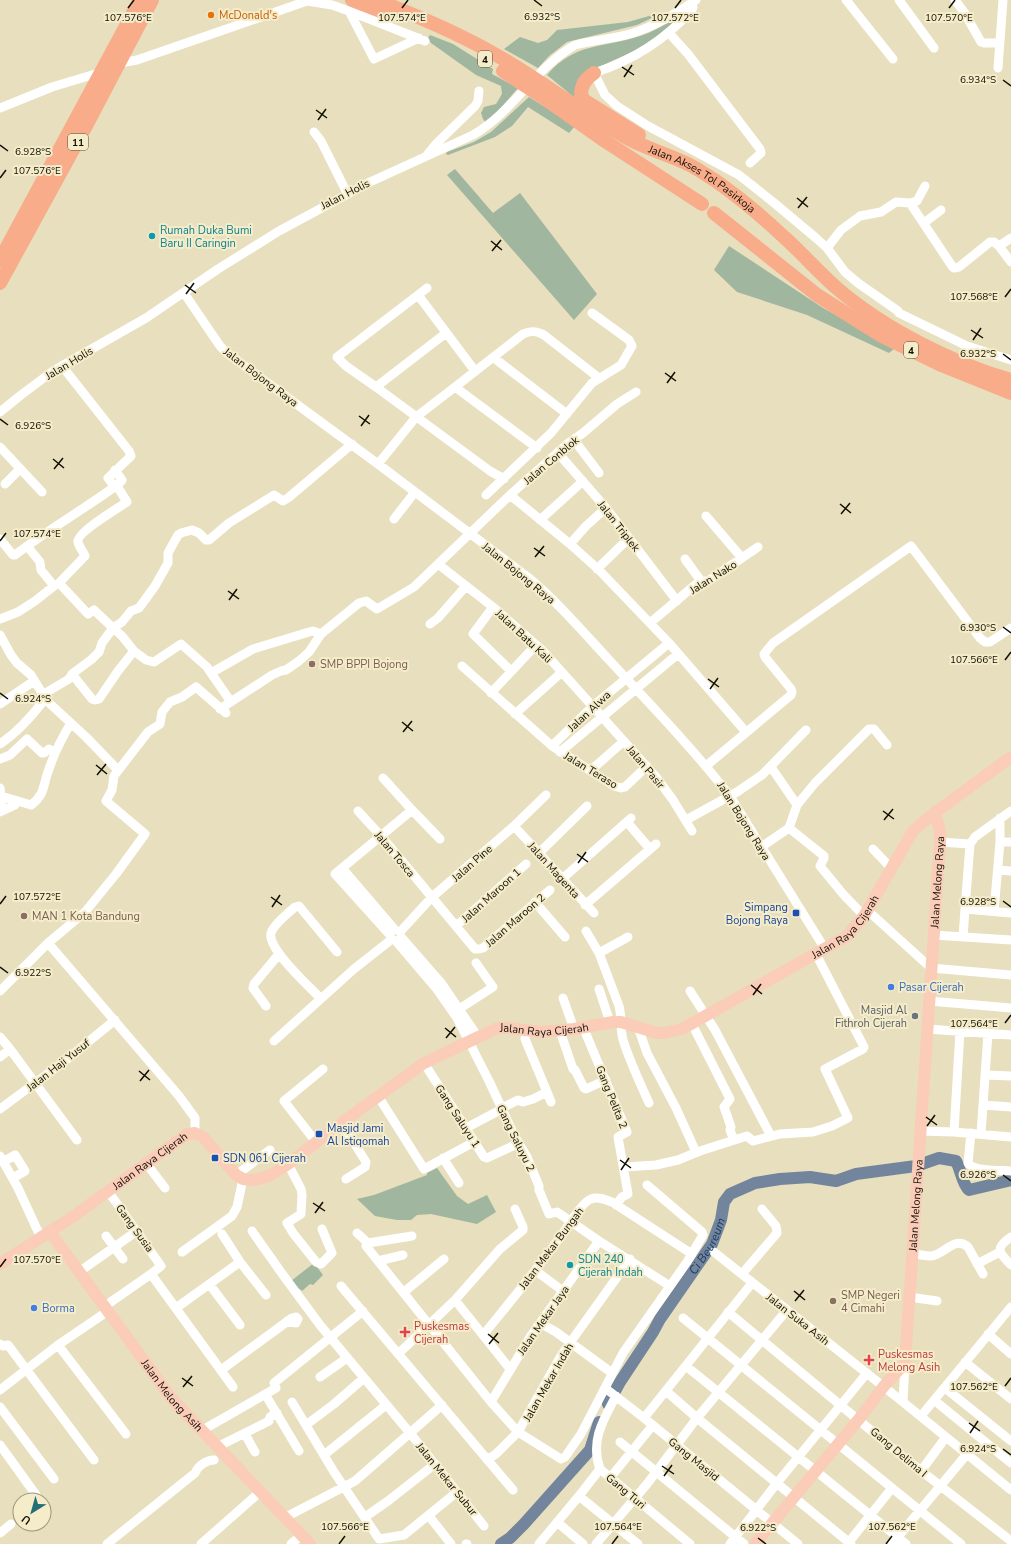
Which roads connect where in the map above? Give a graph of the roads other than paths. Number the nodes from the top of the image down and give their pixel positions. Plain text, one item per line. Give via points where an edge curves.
1 (140, 0) edge
2 (152, 0) edge
3 (376, 0) edge
4 (846, 0) edge
5 (898, 0) edge
6 (955, 0) edge
7 (1003, 0) edge
8 (304, 1) edge
9 (694, 1) edge
10 (351, 5) edge
11 (669, 33) junction
12 (1000, 43) junction
13 (934, 48) dead end
14 (893, 59) dead end
15 (120, 63) junction
16 (998, 68) dead end
17 (102, 72) junction
18 (594, 73) junction
19 (480, 91) dead end
20 (0, 108) edge
21 (314, 132) dead end
22 (426, 156) junction
23 (750, 163) dead end
24 (691, 166) junction
25 (925, 186) dead end
26 (347, 193) junction
27 (910, 203) junction
28 (702, 204) dead end
29 (941, 210) dead end
30 (714, 213) dead end
31 (924, 223) junction
32 (1011, 238) edge
33 (999, 246) junction
34 (826, 248) junction
35 (0, 260) edge
36 (1011, 262) edge
37 (0, 283) edge
38 (428, 288) dead end
39 (184, 293) junction
40 (418, 295) junction
41 (592, 313) dead end
42 (446, 333) junction
43 (494, 358) junction
44 (1011, 360) edge
45 (62, 366) junction
46 (475, 371) junction
47 (599, 378) junction
48 (1011, 380) edge
49 (376, 387) junction
50 (455, 387) junction
51 (636, 392) dead end
52 (1011, 392) edge
53 (0, 412) edge
54 (567, 414) junction
55 (416, 417) junction
56 (574, 440) junction
57 (352, 444) junction
58 (0, 447) edge
59 (537, 448) junction
60 (558, 453) junction
61 (378, 464) junction
62 (20, 469) junction
63 (599, 473) dead end
64 (504, 479) junction
65 (583, 481) junction
66 (5, 484) dead end
67 (115, 486) junction
68 (42, 492) dead end
69 (414, 492) junction
70 (486, 494) dead end
71 (510, 494) junction
72 (606, 508) junction
73 (706, 516) dead end
74 (394, 519) dead end
75 (540, 520) junction
76 (470, 534) junction
77 (629, 538) junction
78 (0, 539) edge
79 (570, 544) junction
80 (27, 546) junction
81 (758, 547) dead end
82 (742, 558) junction
83 (685, 559) dead end
84 (438, 564) junction
85 (597, 569) junction
86 (701, 581) junction
87 (56, 584) junction
88 (466, 586) junction
89 (677, 600) junction
90 (494, 607) junction
91 (0, 620) edge
92 (650, 623) junction
93 (430, 624) dead end
94 (113, 628) junction
95 (1011, 628) edge
96 (321, 634) junction
97 (0, 635) edge
98 (536, 644) junction
99 (669, 644) junction
100 (134, 651) junction
101 (678, 654) junction
102 (462, 666) dead end
103 (510, 671) junction
104 (562, 672) junction
105 (211, 673) junction
106 (72, 674) junction
107 (626, 678) junction
108 (34, 681) junction
109 (637, 688) junction
110 (491, 692) junction
111 (44, 697) junction
112 (231, 702) junction
113 (0, 704) edge
114 (593, 706) junction
115 (515, 714) junction
116 (603, 717) junction
117 (71, 723) junction
118 (806, 730) dead end
119 (746, 732) junction
120 (624, 741) junction
121 (0, 744) edge
122 (887, 745) dead end
123 (552, 746) junction
124 (560, 752) junction
125 (56, 753) junction
126 (1011, 757) edge
127 (4, 758) edge
128 (647, 766) junction
129 (706, 766) junction
130 (771, 767) junction
131 (118, 770) junction
132 (590, 771) junction
133 (383, 778) dead end
134 (0, 792) edge
135 (546, 796) dead end
136 (730, 796) junction
137 (15, 805) dead end
138 (587, 806) dead end
139 (797, 806) junction
140 (412, 810) junction
141 (358, 811) dead end
142 (1011, 811) edge
143 (1, 812) edge
144 (933, 814) junction
145 (1000, 818) junction
146 (686, 820) junction
147 (514, 826) junction
148 (789, 828) junction
149 (692, 831) dead end
150 (381, 836) junction
151 (440, 840) dead end
152 (940, 842) junction
153 (1000, 842) junction
154 (1011, 842) edge
155 (970, 844) junction
156 (760, 847) junction
157 (872, 849) dead end
158 (539, 853) junction
159 (526, 864) dead end
160 (891, 868) junction
161 (998, 870) junction
162 (1011, 870) edge
163 (562, 880) junction
164 (550, 890) dead end
165 (432, 898) junction
166 (535, 902) junction
167 (585, 905) junction
168 (965, 908) junction
169 (994, 911) junction
170 (1011, 912) edge
171 (594, 913) dead end
172 (866, 913) junction
173 (456, 926) junction
174 (586, 931) dead end
175 (933, 934) junction
176 (396, 936) junction
177 (565, 937) dead end
178 (628, 937) dead end
179 (963, 937) junction
180 (1011, 940) edge
181 (48, 943) junction
182 (479, 949) joint
183 (821, 951) junction
184 (337, 952) dead end
185 (600, 953) junction
186 (278, 954) junction
187 (476, 962) dead end
188 (931, 968) junction
189 (1011, 975) edge
190 (2, 987) edge
191 (599, 989) dead end
192 (690, 991) dead end
193 (320, 998) junction
194 (563, 998) dead end
195 (929, 1002) junction
196 (266, 1006) dead end
197 (1011, 1008) edge
198 (457, 1010) junction
199 (706, 1017) junction
200 (114, 1020) junction
201 (615, 1022) junction
202 (692, 1024) junction
203 (579, 1028) junction
204 (638, 1028) junction
205 (927, 1029) junction
206 (526, 1030) junction
207 (560, 1031) junction
208 (960, 1031) junction
209 (988, 1033) junction
210 (1011, 1035) edge
211 (0, 1037) edge
212 (474, 1039) junction
213 (274, 1041) dead end
214 (10, 1049) junction
215 (0, 1057) edge
216 (424, 1063) junction
217 (323, 1069) dead end
218 (985, 1075) junction
219 (1011, 1076) edge
220 (606, 1080) junction
221 (36, 1084) junction
222 (547, 1092) junction
223 (378, 1096) junction
224 (551, 1102) dead end
225 (649, 1103) dead end
226 (983, 1105) junction
227 (1011, 1107) edge
228 (0, 1109) edge
229 (502, 1109) junction
230 (340, 1124) junction
231 (466, 1128) junction
232 (920, 1131) junction
233 (954, 1132) junction
234 (195, 1133) junction
235 (971, 1133) junction
236 (981, 1134) junction
237 (771, 1136) junction
238 (1011, 1137) edge
239 (77, 1140) dead end
240 (734, 1140) junction
241 (316, 1142) junction
242 (474, 1142) junction
243 (519, 1143) junction
244 (270, 1150) dead end
245 (696, 1152) junction
246 (443, 1158) junction
247 (2, 1159) edge
248 (146, 1163) junction
249 (288, 1164) junction
250 (624, 1167) junction
251 (1011, 1171) edge
252 (240, 1177) junction
253 (13, 1178) junction
254 (346, 1179) dead end
255 (460, 1183) dead end
256 (647, 1185) dead end
257 (165, 1188) dead end
258 (108, 1191) junction
259 (616, 1204) junction
260 (515, 1209) dead end
261 (762, 1209) dead end
262 (571, 1221) junction
263 (322, 1230) dead end
264 (137, 1231) junction
265 (252, 1231) dead end
266 (357, 1233) dead end
267 (222, 1234) dead end
268 (46, 1235) junction
269 (106, 1236) dead end
270 (412, 1236) dead end
271 (1011, 1237) edge
272 (599, 1241) junction
273 (368, 1243) junction
274 (115, 1248) junction
275 (182, 1252) dead end
276 (714, 1252) dead end
277 (1000, 1252) junction
278 (692, 1254) junction
279 (912, 1254) junction
280 (403, 1255) dead end
281 (123, 1259) dead end
282 (444, 1259) dead end
283 (630, 1259) junction
284 (378, 1261) junction
285 (240, 1262) junction
286 (0, 1264) edge
287 (977, 1264) junction
288 (1011, 1265) edge
289 (536, 1271) junction
290 (79, 1272) junction
291 (151, 1274) junction
292 (742, 1274) junction
293 (983, 1274) dead end
294 (752, 1283) junction
295 (210, 1285) junction
296 (341, 1286) dead end
297 (670, 1286) junction
298 (563, 1291) junction
299 (404, 1292) junction
300 (266, 1295) dead end
301 (909, 1297) junction
302 (455, 1300) junction
303 (937, 1301) dead end
304 (176, 1308) junction
305 (1010, 1308) edge
306 (106, 1309) junction
307 (786, 1310) junction
308 (363, 1311) junction
309 (728, 1312) junction
310 (683, 1318) dead end
311 (287, 1321) dead end
312 (540, 1322) junction
313 (428, 1324) junction
314 (240, 1325) dead end
315 (484, 1334) junction
316 (988, 1334) junction
317 (708, 1337) junction
318 (330, 1338) junction
319 (762, 1339) junction
320 (571, 1342) junction
321 (4, 1344) edge
322 (58, 1345) junction
323 (398, 1354) junction
324 (1011, 1354) edge
325 (347, 1358) junction
326 (965, 1362) junction
327 (905, 1363) junction
328 (686, 1366) junction
329 (741, 1366) junction
330 (510, 1369) junction
331 (26, 1370) junction
332 (221, 1370) junction
333 (612, 1373) junction
334 (867, 1373) junction
335 (320, 1377) dead end
336 (364, 1378) junction
337 (884, 1386) junction
338 (233, 1387) dead end
339 (944, 1388) junction
340 (606, 1389) junction
341 (0, 1390) edge
342 (666, 1391) junction
343 (718, 1393) junction
344 (265, 1394) junction
345 (616, 1396) junction
346 (1011, 1399) edge
347 (934, 1400) junction
348 (292, 1402) dead end
349 (491, 1402) junction
350 (903, 1402) junction
351 (386, 1405) junction
352 (442, 1405) junction
353 (842, 1405) junction
354 (0, 1407) edge
355 (277, 1413) junction
356 (921, 1416) junction
357 (644, 1418) junction
358 (697, 1418) junction
359 (859, 1419) junction
360 (306, 1425) junction
361 (653, 1426) junction
362 (201, 1430) junction
363 (821, 1430) junction
364 (518, 1432) junction
365 (410, 1433) junction
366 (126, 1434) dead end
367 (245, 1434) junction
368 (946, 1437) junction
369 (1011, 1441) edge
370 (620, 1442) dead end
371 (838, 1444) junction
372 (0, 1445) edge
373 (676, 1445) junction
374 (299, 1451) dead end
375 (255, 1452) dead end
376 (631, 1452) junction
377 (217, 1453) junction
378 (967, 1454) junction
379 (324, 1455) junction
380 (799, 1457) junction
381 (488, 1459) junction
382 (94, 1460) dead end
383 (1011, 1463) edge
384 (435, 1464) junction
385 (600, 1469) junction
386 (816, 1470) junction
387 (921, 1471) junction
388 (656, 1472) junction
389 (610, 1478) junction
390 (54, 1479) dead end
391 (777, 1483) junction
392 (940, 1485) junction
393 (345, 1486) junction
394 (1010, 1486) edge
395 (892, 1488) junction
396 (513, 1490) dead end
397 (34, 1492) edge
398 (260, 1492) junction
399 (457, 1492) junction
400 (579, 1496) junction
401 (794, 1497) junction
402 (634, 1498) junction
403 (919, 1510) junction
404 (756, 1511) junction
405 (870, 1515) junction
406 (429, 1516) junction
407 (286, 1517) junction
408 (365, 1517) junction
409 (557, 1522) junction
410 (612, 1523) junction
411 (11, 1524) dead end
412 (772, 1524) junction
413 (484, 1526) dead end
414 (0, 1532) edge
415 (895, 1540) edge
416 (306, 1541) edge
417 (732, 1541) edge
418 (1011, 1541) edge
419 (850, 1543) edge
420 (107, 1544) edge
421 (200, 1544) edge
422 (291, 1544) edge
423 (451, 1544) edge
424 (539, 1544) edge
425 (583, 1544) edge
426 (596, 1544) edge
427 (638, 1544) edge
428 (690, 1544) edge
429 (744, 1544) edge
430 (755, 1544) edge
431 (798, 1544) edge
432 (906, 1544) edge
433 (961, 1544) edge

1 - 17 highway, 11
2 - 15 highway, 11
3 - 24 highway, Jalan Akses Tol Pasirkoja / 4 via 491,51 632,142
4 - 14 street
5 - 13 street
6 - 12 street via 982,43
7 - 12 street
8 - 10 street
8 - 15 street via 137,60
9 - 11 street via 692,10
9 - 22 street, Jalan Holis via 641,30 575,45 550,62 494,122
10 - 10 street via 374,59 422,40
10 - 28 highway, Jalan Akses Tol Pasirkoja / 4 via 427,28 457,43
11 - 18 street via 636,55
11 - 23 street via 760,149 760,155
12 - 16 street
15 - 37 highway, 11
17 - 20 street via 52,87
17 - 35 highway, 11
18 - 24 highway via 582,86 581,96 585,101
18 - 34 street via 605,95 617,106 648,126 739,175
19 - 22 street via 475,106
21 - 26 street via 322,141
22 - 26 street, Jalan Holis
24 - 48 highway, Jalan Akses Tol Pasirkoja / 4 via 717,182 757,213 859,306 928,347
25 - 27 street via 917,201
26 - 39 street, Jalan Holis via 246,251
27 - 31 street
27 - 34 street via 896,202 881,212 860,216 842,230
29 - 31 street
30 - 52 highway, Jalan Akses Tol Pasirkoja / 4 via 818,295 875,332 939,364
31 - 33 street via 954,268 990,242
32 - 33 street
33 - 36 street
34 - 44 street via 845,272 899,313 967,346
38 - 40 street
39 - 45 street, Jalan Holis
39 - 57 street, Jalan Bojong Raya via 223,351
40 - 42 street
40 - 49 street via 337,356 346,366
41 - 47 street via 629,340 632,346 621,365
42 - 46 street
42 - 49 street
43 - 46 street
43 - 47 street via 529,331 538,332
43 - 54 street
45 - 53 street, Jalan Holis
45 - 67 street via 131,454 108,478
46 - 50 street
47 - 54 street via 587,388
49 - 55 street
50 - 55 street
50 - 59 street
51 - 56 street, Jalan Conblok via 617,404
54 - 59 street
55 - 61 street
55 - 64 street
56 - 60 street, Jalan Conblok
56 - 63 street
57 - 61 street, Jalan Bojong Raya
57 - 94 street via 288,498 283,501 274,495 229,523 209,540 192,530 181,533 168,553 168,562 155,586 139,608
58 - 62 street
59 - 64 street
60 - 65 street, Jalan Triplek
60 - 71 street, Jalan Conblok
61 - 69 street, Jalan Bojong Raya
62 - 66 street
62 - 68 street
64 - 70 street
65 - 72 street, Jalan Triplek
65 - 75 street
67 - 80 street
67 - 87 street via 127,502 84,531 78,540 85,556
69 - 74 street
69 - 76 street, Jalan Bojong Raya
71 - 75 street
71 - 76 street, Jalan Conblok
72 - 77 street, Jalan Triplek
72 - 79 street
73 - 82 street
75 - 79 street
76 - 84 street, Jalan Conblok
76 - 107 street, Jalan Bojong Raya via 544,591
77 - 85 street
77 - 89 street, Jalan Triplek
78 - 80 street via 14,556
79 - 85 street
80 - 87 street via 40,562 41,570
81 - 82 street, Jalan Nako
82 - 86 street, Jalan Nako via 708,581
83 - 86 street
84 - 88 street, Jalan Batu Kali
84 - 96 street, Jalan Conblok via 414,587 377,609 366,601 359,603
85 - 92 street
86 - 89 street, Jalan Nako
87 - 91 street via 35,602
87 - 94 street via 88,614 94,610
88 - 90 street, Jalan Batu Kali
88 - 93 street
89 - 92 street, Jalan Nako
90 - 98 street, Jalan Batu Kali
90 - 103 street via 473,634
92 - 99 street
94 - 100 street
94 - 106 street via 99,652
95 - 119 street via 990,642 980,638 911,546 766,650 765,657 792,692
96 - 105 street via 313,631 253,649
96 - 112 street via 309,652 299,661
97 - 108 street via 17,663
98 - 103 street
98 - 104 street, Jalan Batu Kali
99 - 101 street
99 - 107 street, Jalan Alwa
100 - 105 street via 146,660 154,662 182,644
100 - 106 street via 99,699 92,699
101 - 109 street, Jalan Alwa
101 - 119 street
102 - 110 street, Jalan Teraso
103 - 110 street
104 - 114 street, Jalan Batu Kali
104 - 115 street
105 - 112 street
106 - 111 street
107 - 109 street, Jalan Bojong Raya
107 - 114 street, Jalan Alwa
108 - 111 street
108 - 113 street
109 - 116 street, Jalan Alwa
109 - 129 street, Jalan Bojong Raya
110 - 115 street, Jalan Teraso
111 - 117 street
111 - 121 street via 33,715
112 - 131 street via 223,711 196,687 182,697 174,699 162,712 160,724 148,732
114 - 116 street, Jalan Batu Kali
114 - 123 street, Jalan Alwa
115 - 123 street, Jalan Teraso
116 - 120 street, Jalan Pasir
116 - 124 street, Jalan Alwa
117 - 125 street
117 - 131 street
118 - 130 street
119 - 129 street
120 - 128 street, Jalan Pasir
120 - 132 street
121 - 127 street
122 - 139 street via 874,729 870,729 815,783
123 - 124 street, Jalan Teraso
124 - 132 street, Jalan Teraso
125 - 127 street via 49,749 43,753 27,739
125 - 134 street via 46,776 43,792 32,804
126 - 144 main road, Jalan Raya Cijerah
128 - 132 street, Jalan Teraso via 621,788
128 - 146 street, Jalan Pasir
129 - 136 street, Jalan Bojong Raya
130 - 136 street
130 - 139 street
131 - 181 street via 106,802 145,834 85,912
133 - 140 street
134 - 143 street
135 - 147 street, Jalan Pine
136 - 146 street
136 - 156 street, Jalan Bojong Raya
137 - 143 street
138 - 158 street
139 - 148 street
140 - 150 street
140 - 151 street
141 - 150 street, Jalan Tosca
142 - 145 street
144 - 152 main road, Jalan Melong Raya via 940,828
144 - 160 main road, Jalan Raya Cijerah via 914,831
145 - 153 street
145 - 155 street via 975,837
146 - 149 street, Jalan Pasir
147 - 158 street, Jalan Magenta
147 - 165 street, Jalan Pine
148 - 156 street
148 - 172 street via 824,856 820,866 842,894
150 - 165 street, Jalan Tosca
150 - 176 street, Gang Saluyu 2 via 335,874 355,890
152 - 155 street
152 - 175 main road, Jalan Melong Raya
153 - 154 street
153 - 161 street
155 - 168 street
156 - 183 street, Jalan Bojong Raya
157 - 160 street
158 - 163 street, Jalan Magenta
159 - 173 street, Jalan Maroon 1
160 - 172 main road, Jalan Raya Cijerah
161 - 162 street
161 - 169 street
163 - 167 street, Jalan Magenta
163 - 167 street via 629,820 653,846
164 - 166 street, Jalan Maroon 2
165 - 173 street, Jalan Tosca
165 - 176 street, Jalan Pine
166 - 177 street
166 - 182 street, Jalan Maroon 2
167 - 171 street, Jalan Magenta
168 - 169 street
168 - 179 street
169 - 170 street
172 - 183 main road, Jalan Raya Cijerah via 847,936
172 - 188 street
173 - 182 street, Jalan Tosca via 475,949
174 - 185 street
175 - 179 street
175 - 188 main road, Jalan Melong Raya
176 - 193 street, Jalan Pine
176 - 198 street, Gang Saluyu 2 via 442,984
178 - 185 street
179 - 180 street
181 - 190 street
181 - 200 street
183 - 199 main road, Jalan Raya Cijerah
183 - 237 street, Jalan Bojong Raya via 864,1048 825,1067 848,1118 813,1132
184 - 186 street via 299,906 272,930 270,935
185 - 201 street via 621,1014
186 - 193 street
186 - 196 street via 253,988
187 - 198 street via 493,987
188 - 189 street
188 - 195 main road, Jalan Melong Raya
191 - 201 street
192 - 199 street
193 - 213 street, Jalan Pine
194 - 203 street, Gang Pelita 2
195 - 197 street
195 - 205 main road, Jalan Melong Raya
198 - 212 street, Gang Saluyu 2
199 - 202 main road, Jalan Raya Cijerah
199 - 237 street
200 - 221 street, Jalan Haji Yusuf
200 - 234 street via 194,1115
201 - 203 main road, Jalan Raya Cijerah
201 - 204 main road, Jalan Raya Cijerah
201 - 225 street
202 - 204 main road, Jalan Raya Cijerah via 682,1030 664,1034
202 - 240 street via 730,1099 724,1107
203 - 207 main road, Jalan Raya Cijerah
203 - 220 street, Gang Pelita 2 via 586,1034
204 - 245 street via 647,1053
205 - 208 street
205 - 232 main road, Jalan Melong Raya
206 - 207 main road, Jalan Raya Cijerah
206 - 212 main road, Jalan Raya Cijerah via 498,1028
206 - 222 street via 524,1039
207 - 220 street via 573,1069 584,1088
208 - 209 street
208 - 233 street
209 - 210 street
209 - 218 street
211 - 214 street
212 - 216 main road, Jalan Raya Cijerah
212 - 229 street, Gang Saluyu 2
214 - 215 street
214 - 221 street
216 - 223 main road, Jalan Raya Cijerah
216 - 231 street, Gang Saluyu 1
217 - 241 street via 284,1101
218 - 219 street
218 - 226 street
220 - 250 street, Gang Pelita 2 via 627,1132 618,1137
221 - 228 street, Jalan Haji Yusuf
221 - 239 street
222 - 224 street
222 - 229 street via 523,1102 518,1100
223 - 230 main road, Jalan Raya Cijerah
223 - 246 street via 424,1169
226 - 227 street
226 - 236 street
229 - 231 street
229 - 243 street, Gang Saluyu 2
230 - 241 main road, Jalan Raya Cijerah
230 - 254 street via 366,1162 365,1167
231 - 242 street, Gang Saluyu 1
232 - 233 street
232 - 279 main road, Jalan Melong Raya
233 - 235 street
234 - 248 main road, Jalan Raya Cijerah via 187,1134
234 - 252 main road, Jalan Raya Cijerah via 203,1137
235 - 236 street
235 - 251 street via 968,1162 970,1165 980,1169
236 - 238 street
237 - 240 street via 753,1141 747,1136
240 - 245 street
241 - 249 main road, Jalan Raya Cijerah
242 - 243 street, Gang Saluyu 1 via 487,1158
242 - 246 street
243 - 262 street, Gang Saluyu 2 via 549,1214 557,1212
244 - 252 street
245 - 250 street via 678,1160 656,1165
246 - 255 street
247 - 253 street
247 - 253 street via 15,1155 25,1171
248 - 257 street
248 - 258 main road, Jalan Raya Cijerah
249 - 252 main road, Jalan Raya Cijerah via 259,1179
249 - 263 street via 302,1194 301,1214 287,1223 316,1262 321,1264 332,1253
250 - 259 street, Gang Pelita 2 via 628,1194
252 - 275 street via 237,1207 232,1216
253 - 268 street
256 - 278 street via 702,1232 702,1239
258 - 264 street, Gang Susia
258 - 268 main road, Jalan Raya Cijerah
259 - 262 street, Jalan Mekar Bungah via 604,1199 591,1199
259 - 278 street, Jalan Mekar Bungah
260 - 302 street via 523,1230 500,1249
261 - 292 street via 776,1226 777,1233
262 - 272 street
262 - 289 street, Jalan Mekar Bungah
264 - 274 street
264 - 291 street, Gang Susia via 161,1266
265 - 318 street, Jalan Mekar Subur
266 - 273 street
267 - 285 street
268 - 286 main road, Jalan Raya Cijerah
268 - 290 main road, Jalan Melong Asih
269 - 274 street
270 - 273 street
271 - 277 street via 1002,1243
272 - 283 street
272 - 298 street, Jalan Mekar Jaya
273 - 284 street via 366,1248
274 - 281 street
274 - 290 street
276 - 292 street, Jalan Suka Asih
277 - 287 street
277 - 288 street
278 - 297 street
279 - 287 street via 932,1256 959,1242 968,1247
279 - 301 main road, Jalan Melong Raya
280 - 284 street
282 - 299 street
283 - 297 street
283 - 320 street, Jalan Mekar Indah
284 - 299 street
285 - 295 street
285 - 300 street
287 - 293 street
289 - 298 street
289 - 315 street, Jalan Mekar Bungah
290 - 306 main road, Jalan Melong Asih
291 - 304 street
291 - 306 street
292 - 294 street, Jalan Suka Asih
294 - 307 street, Jalan Suka Asih
294 - 309 street
295 - 304 street
295 - 314 street
296 - 308 street
297 - 333 street
298 - 312 street, Jalan Mekar Jaya
299 - 313 street
301 - 303 street
301 - 327 main road, Jalan Melong Raya
302 - 313 street
302 - 315 street
304 - 332 street
305 - 316 street
306 - 322 street
306 - 362 main road, Jalan Melong Asih via 172,1398
307 - 319 street
307 - 334 street, Jalan Suka Asih
308 - 318 street
308 - 323 street
309 - 317 street
309 - 319 street, Gang Delima I
310 - 317 street
311 - 332 street
312 - 320 street
312 - 330 street, Jalan Mekar Jaya
313 - 323 street
313 - 349 street
315 - 330 street
316 - 324 street
316 - 326 street
317 - 328 street
317 - 329 street
318 - 325 street, Jalan Mekar Subur
318 - 344 street via 274,1382 276,1388
319 - 329 street
319 - 353 street, Gang Delima I
320 - 333 street
320 - 364 street, Jalan Mekar Indah
321 - 331 street
322 - 331 street
322 - 366 street
323 - 352 street
325 - 335 street
325 - 336 street, Jalan Mekar Subur
326 - 339 street
326 - 346 street
327 - 337 main road
327 - 350 street
328 - 342 street
328 - 343 street
329 - 343 street
329 - 363 street
330 - 349 street, Jalan Mekar Jaya
331 - 341 street
331 - 382 street
332 - 338 street
333 - 340 street
334 - 337 street, Jalan Suka Asih
334 - 353 street
336 - 351 street, Jalan Mekar Subur
336 - 360 street
337 - 350 street, Jalan Suka Asih
337 - 359 main road
339 - 347 street
339 - 369 street
340 - 345 street, Gang Masjid
340 - 364 street via 581,1434 563,1458 558,1458
342 - 357 street
342 - 358 street
343 - 358 street
343 - 380 street
344 - 355 street
344 - 362 street
345 - 357 street, Gang Masjid
345 - 385 street via 600,1427 596,1459
347 - 356 street
347 - 383 street
348 - 360 street
349 - 364 street
350 - 356 street, Jalan Suka Asih
351 - 365 street, Jalan Mekar Subur
351 - 379 street
352 - 365 street
352 - 381 street
353 - 359 street, Gang Delima I
353 - 363 street
354 - 390 street
355 - 367 street via 270,1417 269,1421
355 - 374 street
356 - 368 street, Jalan Suka Asih
357 - 361 street, Gang Masjid
358 - 373 street
358 - 391 street
359 - 371 main road
359 - 387 street, Gang Delima I
360 - 379 street
361 - 373 street, Gang Masjid
361 - 376 street
362 - 377 main road, Jalan Melong Asih
363 - 371 street
363 - 380 street
364 - 381 street, Jalan Mekar Indah
365 - 384 street, Jalan Mekar Subur
365 - 393 street via 355,1481
367 - 375 street
367 - 377 street
368 - 378 street, Jalan Suka Asih
368 - 387 street
370 - 376 street
371 - 386 main road
371 - 395 street
372 - 397 street
373 - 388 street
373 - 404 street, Gang Masjid
376 - 388 street
376 - 389 street
377 - 398 main road, Jalan Melong Asih
377 - 420 street
378 - 392 street
378 - 394 street, Jalan Suka Asih
379 - 393 street
380 - 386 street
380 - 391 street
381 - 396 street
384 - 399 street, Jalan Mekar Subur
384 - 408 street
385 - 389 street, Gang Turi
385 - 400 street
386 - 401 main road
386 - 405 street
387 - 392 street, Gang Delima I
388 - 402 street
388 - 417 street
389 - 402 street, Gang Turi
391 - 401 street
391 - 404 street
392 - 403 street
392 - 418 street, Gang Delima I
393 - 407 street
393 - 408 street
395 - 403 street
395 - 405 street
398 - 407 main road, Jalan Melong Asih
398 - 421 street
399 - 406 street
399 - 413 street, Jalan Mekar Subur
400 - 409 street
400 - 410 street
401 - 412 main road
401 - 419 street
402 - 410 street
402 - 428 street, Gang Turi
403 - 415 street
403 - 433 street
404 - 412 street, Gang Masjid
404 - 417 street
405 - 415 street
405 - 419 street
406 - 408 street via 404,1535 381,1539 377,1538
406 - 423 street
407 - 416 main road, Jalan Melong Asih
409 - 424 street
409 - 425 street
410 - 426 street
410 - 427 street
411 - 414 street
412 - 430 main road
412 - 431 street, Gang Masjid
415 - 432 street
416 - 422 street
417 - 429 street

